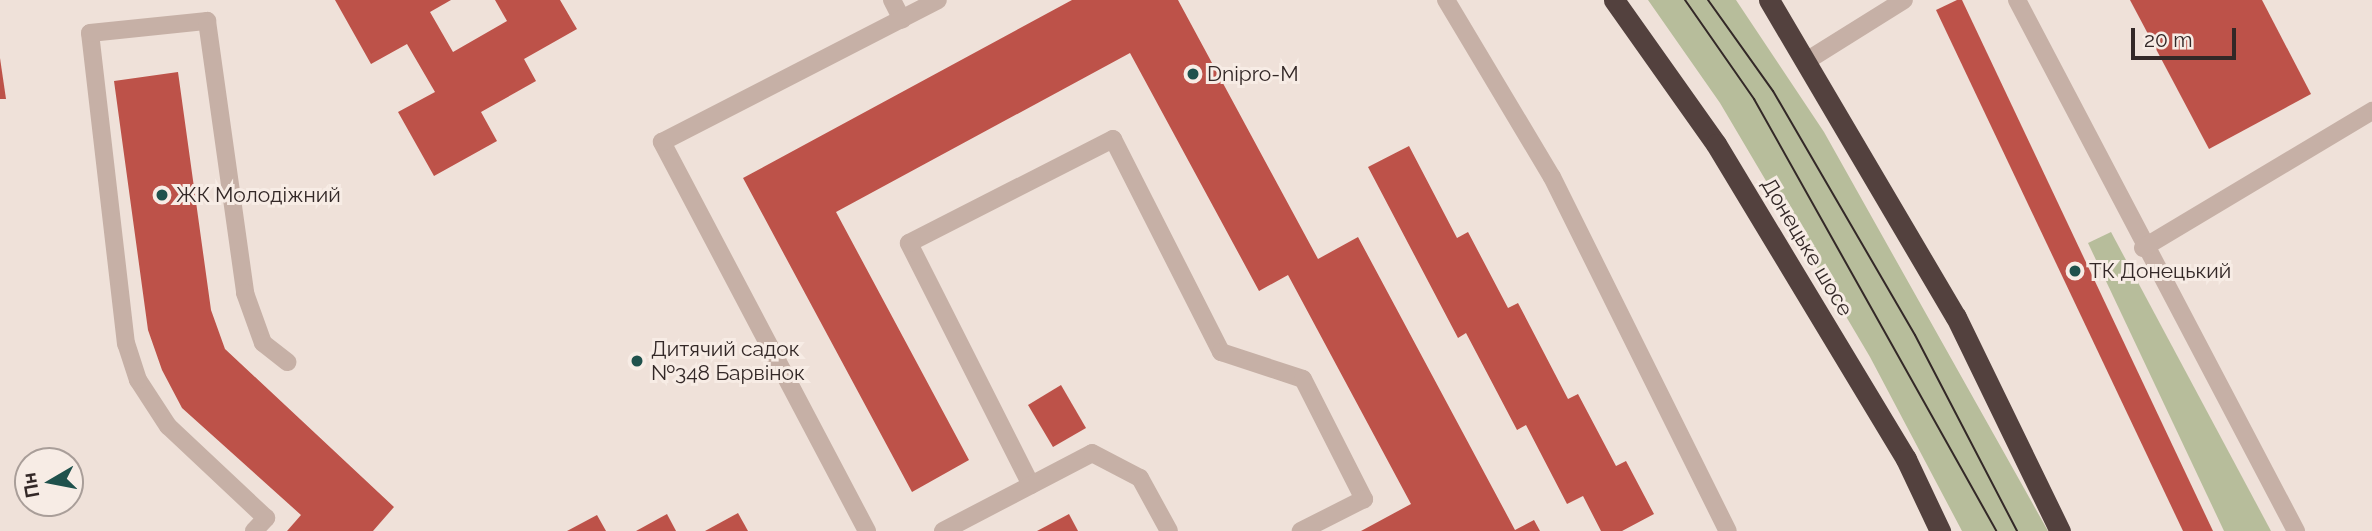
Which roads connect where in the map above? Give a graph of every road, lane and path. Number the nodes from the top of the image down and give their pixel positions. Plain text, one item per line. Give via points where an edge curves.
1 (892, 0) edge
2 (938, 0) edge
3 (1446, 0) edge
4 (1614, 0) edge
5 (1769, 0) edge
6 (1904, 0) edge
7 (2017, 0) edge
8 (902, 20) junction
9 (1808, 60) junction
10 (2372, 111) edge
11 (2143, 248) junction
12 (287, 362) dead end
13 (1031, 485) junction
14 (254, 531) edge
15 (867, 531) edge
16 (943, 531) edge
17 (1169, 531) edge
18 (1301, 531) edge
19 (1727, 531) edge
20 (1940, 531) edge
21 (2060, 531) edge
22 (2296, 531) edge

1 - 8 street
2 - 8 street
3 - 19 street via 1552,177
4 - 20 highway, Донецьке шосе via 1716,144 1906,459
5 - 9 highway
6 - 9 street
7 - 11 street
8 - 15 street via 662,142
9 - 21 highway via 1956,317
10 - 11 street
11 - 22 street
12 - 14 street via 263,343 245,293 206,21 90,33 126,344 138,380 168,426 266,518
13 - 16 street
13 - 17 street via 1092,453 1140,478
13 - 18 street via 909,243 1113,139 1222,352 1303,379 1364,499

